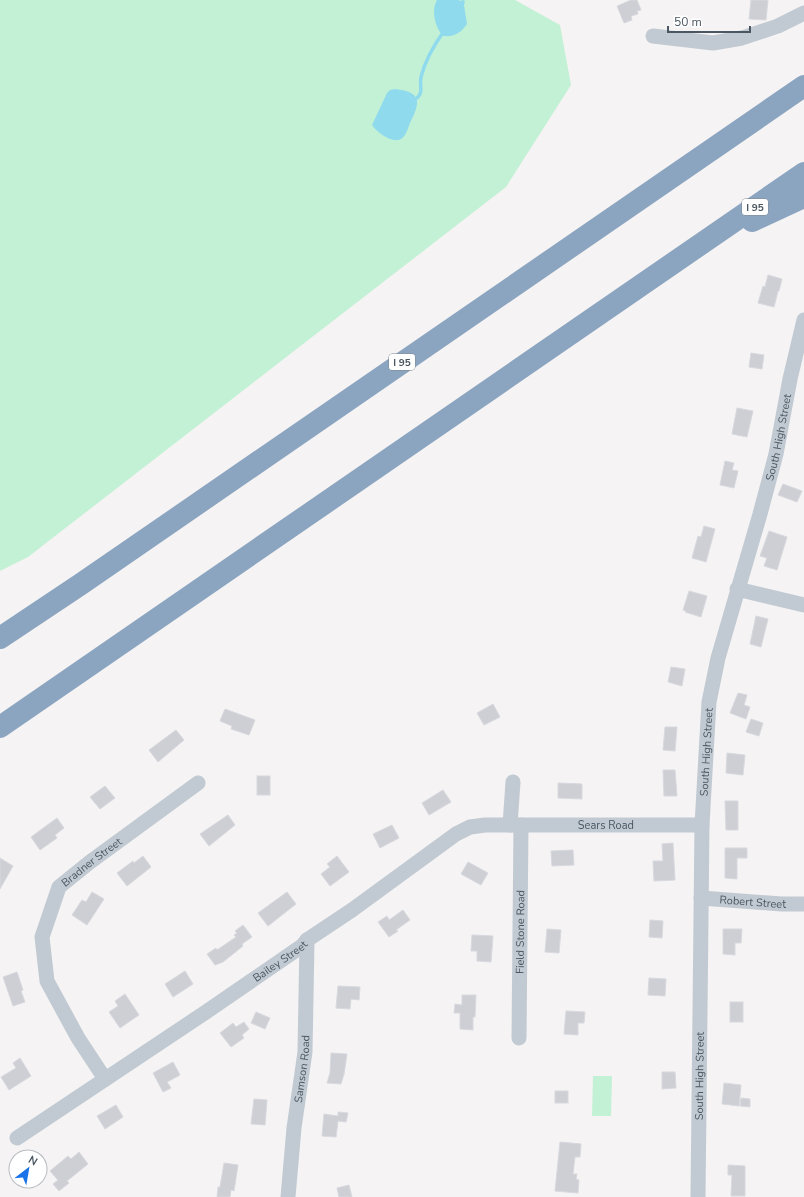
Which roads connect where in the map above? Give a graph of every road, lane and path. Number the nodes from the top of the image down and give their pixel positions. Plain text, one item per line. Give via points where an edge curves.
1 (804, 13) edge
2 (653, 36) dead end
3 (804, 86) edge
4 (804, 173) edge
5 (804, 197) edge
6 (706, 240) junction
7 (804, 320) edge
8 (738, 588) junction
9 (804, 605) edge
10 (0, 638) edge
11 (0, 727) edge
12 (513, 782) dead end
13 (198, 783) dead end
14 (515, 825) junction
15 (702, 825) junction
16 (701, 898) junction
17 (804, 904) edge
18 (307, 940) junction
19 (519, 1038) dead end
20 (105, 1079) junction
21 (17, 1138) dead end
22 (288, 1197) edge
23 (698, 1197) edge

1 - 2 street via 778,26 742,38 713,43
3 - 10 highway, I 95
4 - 6 highway, I 95
5 - 6 highway
6 - 11 highway, I 95
7 - 8 street, South High Street via 776,454
8 - 9 street
8 - 15 street, South High Street via 718,658 709,702
12 - 14 street
13 - 20 street, Bradner Street via 59,887 42,936 47,981 78,1038
14 - 15 street, Sears Road
14 - 18 street, Bailey Street via 470,827 456,834
14 - 19 street, Field Stone Road
15 - 16 street, South High Street
16 - 17 street, Robert Street
16 - 23 street, South High Street
18 - 20 street, Bailey Street via 212,1008
18 - 22 street, Samson Road via 305,1052 294,1128
20 - 21 street, Bailey Street

